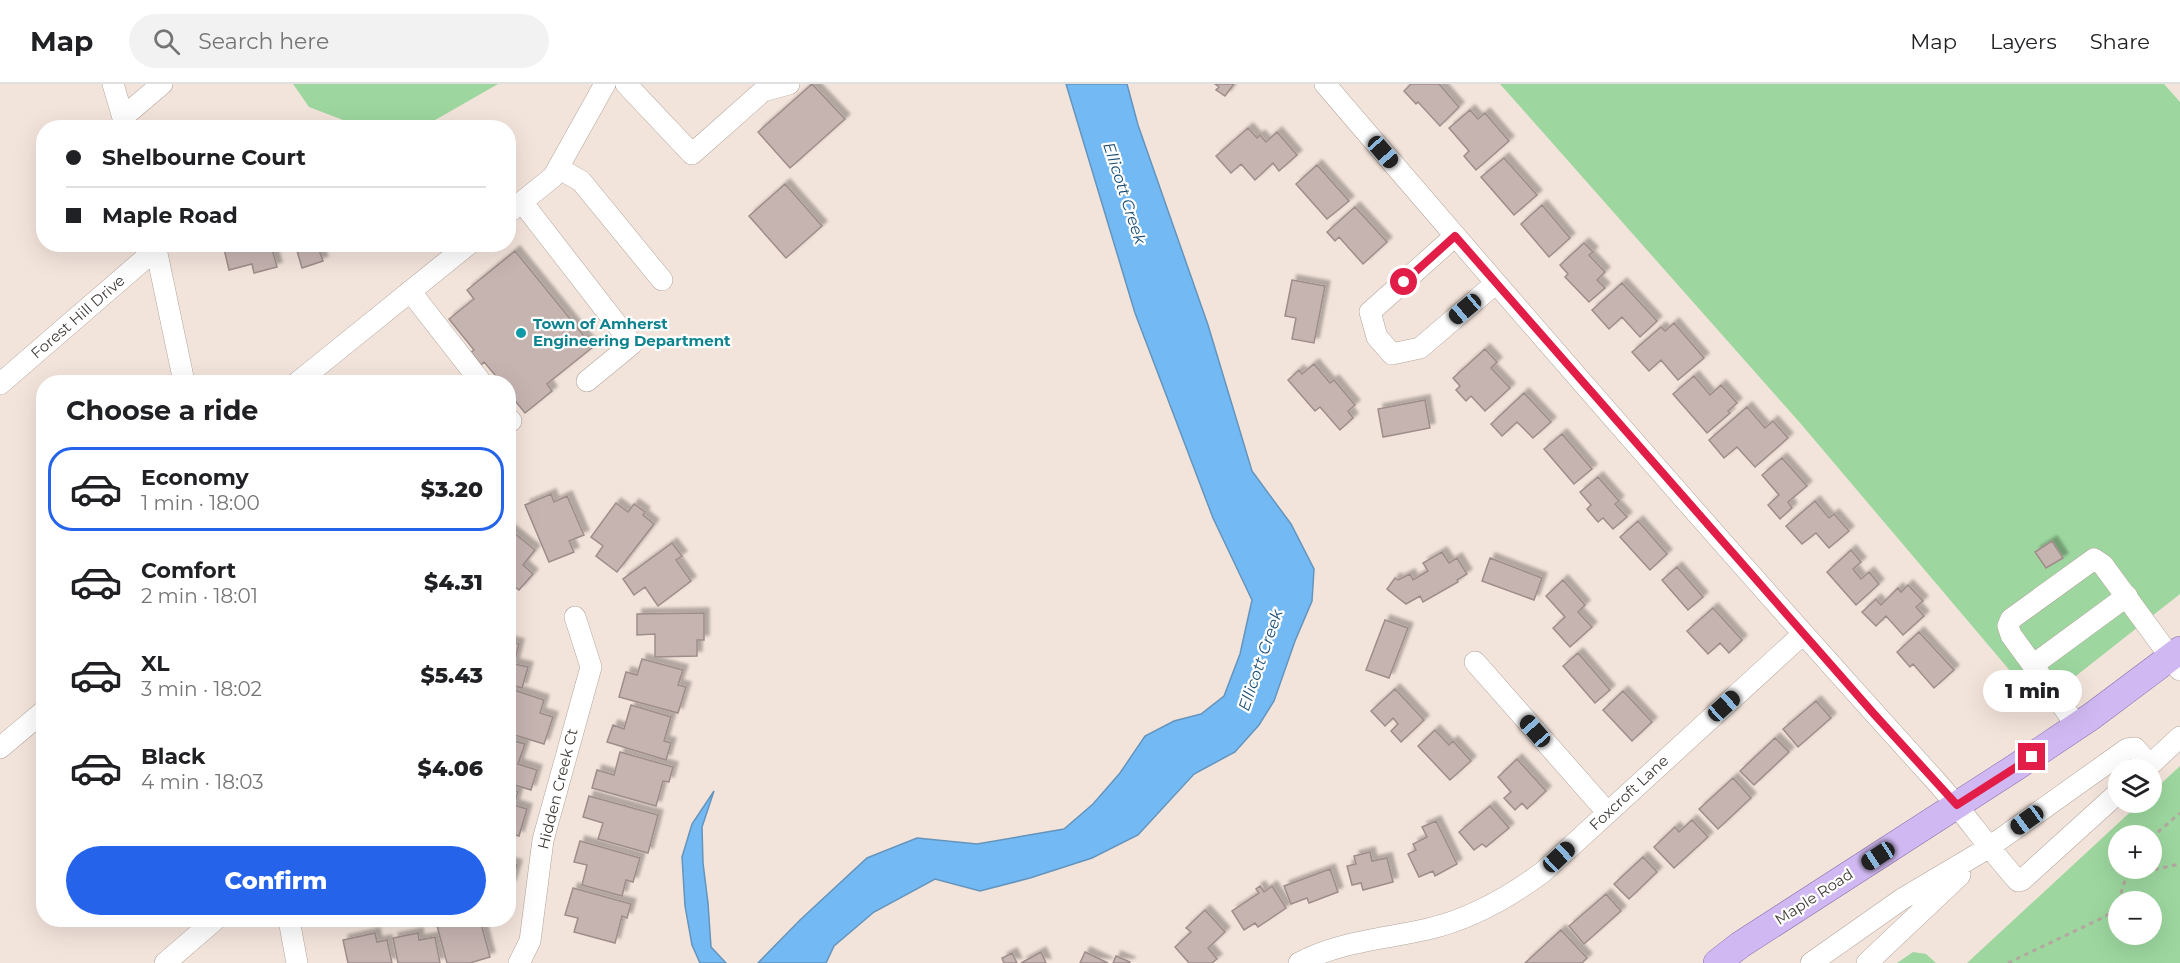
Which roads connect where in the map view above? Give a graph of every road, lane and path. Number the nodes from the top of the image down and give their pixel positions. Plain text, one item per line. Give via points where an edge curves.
1 (113, 84) edge
2 (162, 84) edge
3 (605, 84) edge
4 (626, 84) edge
5 (789, 84) edge
6 (1325, 84) edge
7 (123, 120) edge
8 (126, 120) edge
9 (558, 168) junction
10 (516, 206) edge
11 (516, 208) edge
12 (1455, 236) junction
13 (149, 252) edge
14 (156, 252) edge
15 (459, 252) edge
16 (662, 280) dead end
17 (1496, 283) junction
18 (410, 291) junction
19 (182, 375) edge
20 (307, 375) edge
21 (476, 375) edge
22 (587, 381) dead end
23 (0, 384) edge
24 (2127, 596) junction
25 (575, 617) dead end
26 (1803, 634) junction
27 (2177, 659) edge
28 (1475, 662) dead end
29 (2033, 665) junction
30 (36, 718) edge
31 (2077, 726) junction
32 (2180, 737) edge
33 (0, 748) edge
34 (2113, 759) edge
35 (2142, 759) edge
36 (2156, 759) edge
37 (2108, 763) edge
38 (2108, 802) edge
39 (1957, 805) junction
40 (1607, 812) junction
41 (2180, 813) edge
42 (2162, 829) edge
43 (1989, 848) junction
44 (2180, 864) edge
45 (2162, 868) edge
46 (2108, 913) edge
47 (207, 927) edge
48 (290, 927) edge
49 (165, 963) edge
50 (297, 963) edge
51 (519, 963) edge
52 (1299, 963) edge
53 (1717, 963) edge
54 (1811, 963) edge
55 (1867, 963) edge
56 (2008, 963) edge

1 - 7 street
2 - 8 street
3 - 9 street
4 - 5 street via 692,154 763,91
6 - 12 street
9 - 10 street via 553,177
9 - 16 street via 581,181
11 - 22 street via 632,344
12 - 17 street
12 - 17 street via 1370,312 1377,337 1392,354 1420,348
13 - 23 street, Forest Hill Drive
14 - 19 street
15 - 18 street
17 - 26 street
18 - 20 street
18 - 21 street
24 - 27 street
24 - 29 street
24 - 29 street via 2094,559 2011,618 2011,635
25 - 51 street, Hidden Creek Ct via 591,667 543,840 530,941
26 - 39 street
26 - 40 street, Foxcroft Lane
27 - 31 main road, Maple Road
28 - 40 street
29 - 31 street
30 - 33 street
31 - 39 main road, Maple Road
32 - 36 street
34 - 35 street via 2135,748
37 - 43 street
38 - 43 street via 2022,880 2018,881
39 - 43 street
39 - 53 main road, Maple Road
40 - 52 street, Foxcroft Lane via 1543,872 1502,900 1429,929 1347,944
41 - 42 path
43 - 54 street via 1902,899
43 - 55 street
44 - 45 path
46 - 56 path
47 - 49 street
48 - 50 street

